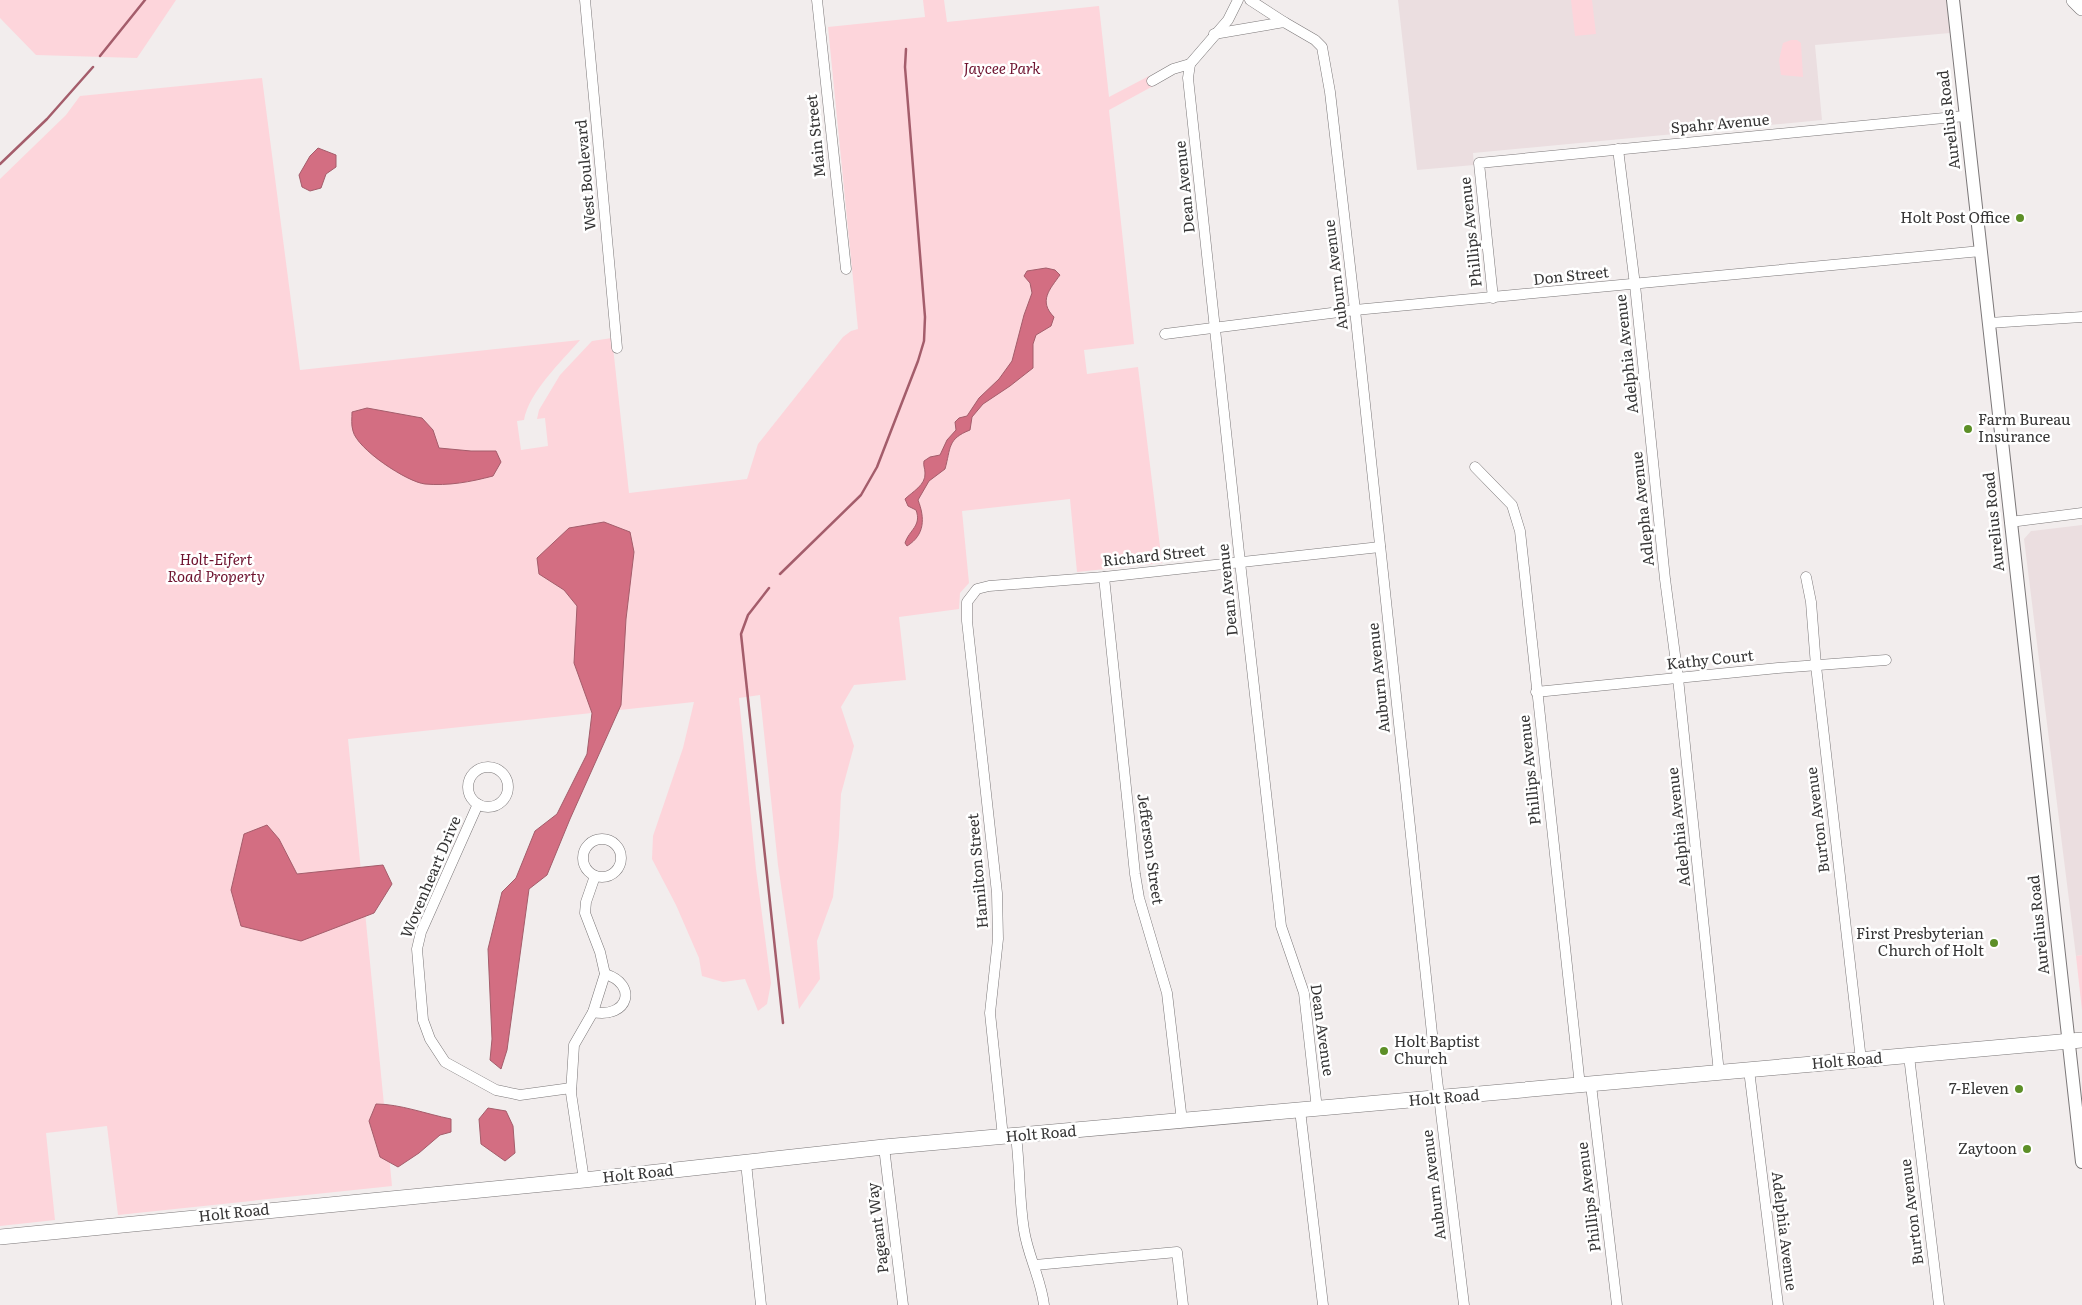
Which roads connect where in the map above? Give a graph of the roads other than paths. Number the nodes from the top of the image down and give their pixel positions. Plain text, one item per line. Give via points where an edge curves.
1 (585, 0) edge
2 (817, 0) edge
3 (1238, 0) edge
4 (1250, 0) edge
5 (1953, 0) edge
6 (2074, 0) edge
7 (2082, 8) edge
8 (1284, 22) junction
9 (1214, 34) junction
10 (1190, 64) junction
11 (1152, 81) dead end
12 (1965, 116) junction
13 (1618, 149) junction
14 (1479, 162) joint
15 (1981, 251) junction
16 (846, 269) dead end
17 (1635, 285) junction
18 (1493, 298) junction
19 (1355, 310) junction
20 (2082, 317) edge
21 (1989, 323) junction
22 (1215, 328) junction
23 (1165, 334) dead end
24 (617, 348) dead end
25 (1650, 437) joint
26 (1475, 467) dead end
27 (2082, 513) edge
28 (2010, 522) junction
29 (1380, 547) junction
30 (1240, 562) junction
31 (1104, 577) junction
32 (1806, 577) dead end
33 (1665, 579) joint
34 (967, 602) joint
35 (1886, 660) dead end
36 (1816, 666) junction
37 (1678, 678) junction
38 (1536, 692) junction
39 (478, 804) dead end
40 (595, 876) dead end
41 (604, 974) junction
42 (593, 1012) junction
43 (2075, 1041) edge
44 (1909, 1056) junction
45 (1861, 1060) junction
46 (1749, 1070) junction
47 (1719, 1073) junction
48 (1585, 1085) junction
49 (571, 1088) junction
50 (1440, 1098) junction
51 (1317, 1109) junction
52 (1300, 1110) junction
53 (1182, 1121) junction
54 (1010, 1137) junction
55 (884, 1148) junction
56 (2082, 1162) edge
57 (746, 1163) junction
58 (584, 1180) junction
59 (0, 1237) edge
60 (1035, 1265) junction
61 (761, 1305) edge
62 (903, 1305) edge
63 (1044, 1305) edge
64 (1183, 1305) edge
65 (1323, 1305) edge
66 (1464, 1305) edge
67 (1617, 1305) edge
68 (1778, 1305) edge
69 (1939, 1305) edge

1 - 24 street, West Boulevard
2 - 16 street, Main Street
3 - 9 street via 1228,20
4 - 8 street
5 - 12 street, Aurelius Road
6 - 7 main road
8 - 9 street
8 - 19 street, Auburn Avenue via 1322,47
9 - 10 street
10 - 11 street
10 - 22 street, Dean Avenue via 1188,78
12 - 13 street, Spahr Avenue
12 - 15 street, Aurelius Road
13 - 14 street, Spahr Avenue
13 - 17 street, Adelphia Avenue
14 - 18 street, Phillips Avenue
15 - 17 street, Don Street
15 - 21 street, Aurelius Road
17 - 18 street, Don Street
17 - 25 street, Adelphia Avenue
18 - 19 street, Don Street
19 - 22 street, Don Street
19 - 29 street, Auburn Avenue
20 - 21 street
21 - 28 street, Aurelius Road
22 - 23 street, Don Street
22 - 30 street, Dean Avenue
25 - 33 street, Adlepha Avenue
26 - 38 street, Phillips Avenue via 1512,505 1516,517
27 - 28 street
28 - 43 street, Aurelius Road
29 - 30 street, Richard Street
29 - 50 street, Auburn Avenue
30 - 31 street, Richard Street
30 - 51 street, Dean Avenue via 1281,926 1304,993
31 - 34 street, Richard Street via 989,586 977,589
31 - 53 street, Jefferson Street via 1139,898 1167,992
32 - 36 street, Burton Avenue
33 - 37 street, Adelphia Avenue
34 - 54 street, Hamilton Street via 966,621 997,893 998,938 990,1013
35 - 36 street, Kathy Court
36 - 37 street, Kathy Court
36 - 45 street, Burton Avenue
37 - 38 street, Kathy Court
37 - 47 street, Adelphia Avenue
38 - 48 street, Phillips Avenue
39 - 49 street, Wovenheart Drive via 421,932 417,949 423,1020 430,1039 445,1062 496,1090 520,1095
40 - 41 street via 585,913 600,952
41 - 42 street
41 - 42 street via 619,981 623,987 623,1004 610,1013
42 - 49 street via 574,1045
43 - 44 main road, Holt Road
43 - 56 street, Aurelius Road
44 - 45 main road, Holt Road
44 - 69 street, Burton Avenue
45 - 46 main road, Holt Road
46 - 47 main road, Holt Road
46 - 68 street, Adelphia Avenue
47 - 48 main road, Holt Road
48 - 50 main road, Holt Road
48 - 67 street, Phillips Avenue
49 - 58 street
50 - 51 main road, Holt Road
50 - 66 street, Auburn Avenue
51 - 52 main road, Holt Road
52 - 53 main road, Holt Road
52 - 65 street
53 - 54 main road, Holt Road
54 - 55 main road, Holt Road
54 - 60 street, Hamilton Street via 1024,1229 1029,1254
55 - 57 main road, Holt Road
55 - 62 street, Pageant Way
57 - 58 main road, Holt Road
57 - 61 street
58 - 59 main road, Holt Road
60 - 63 street, Hamilton Street
60 - 64 street via 1178,1252

